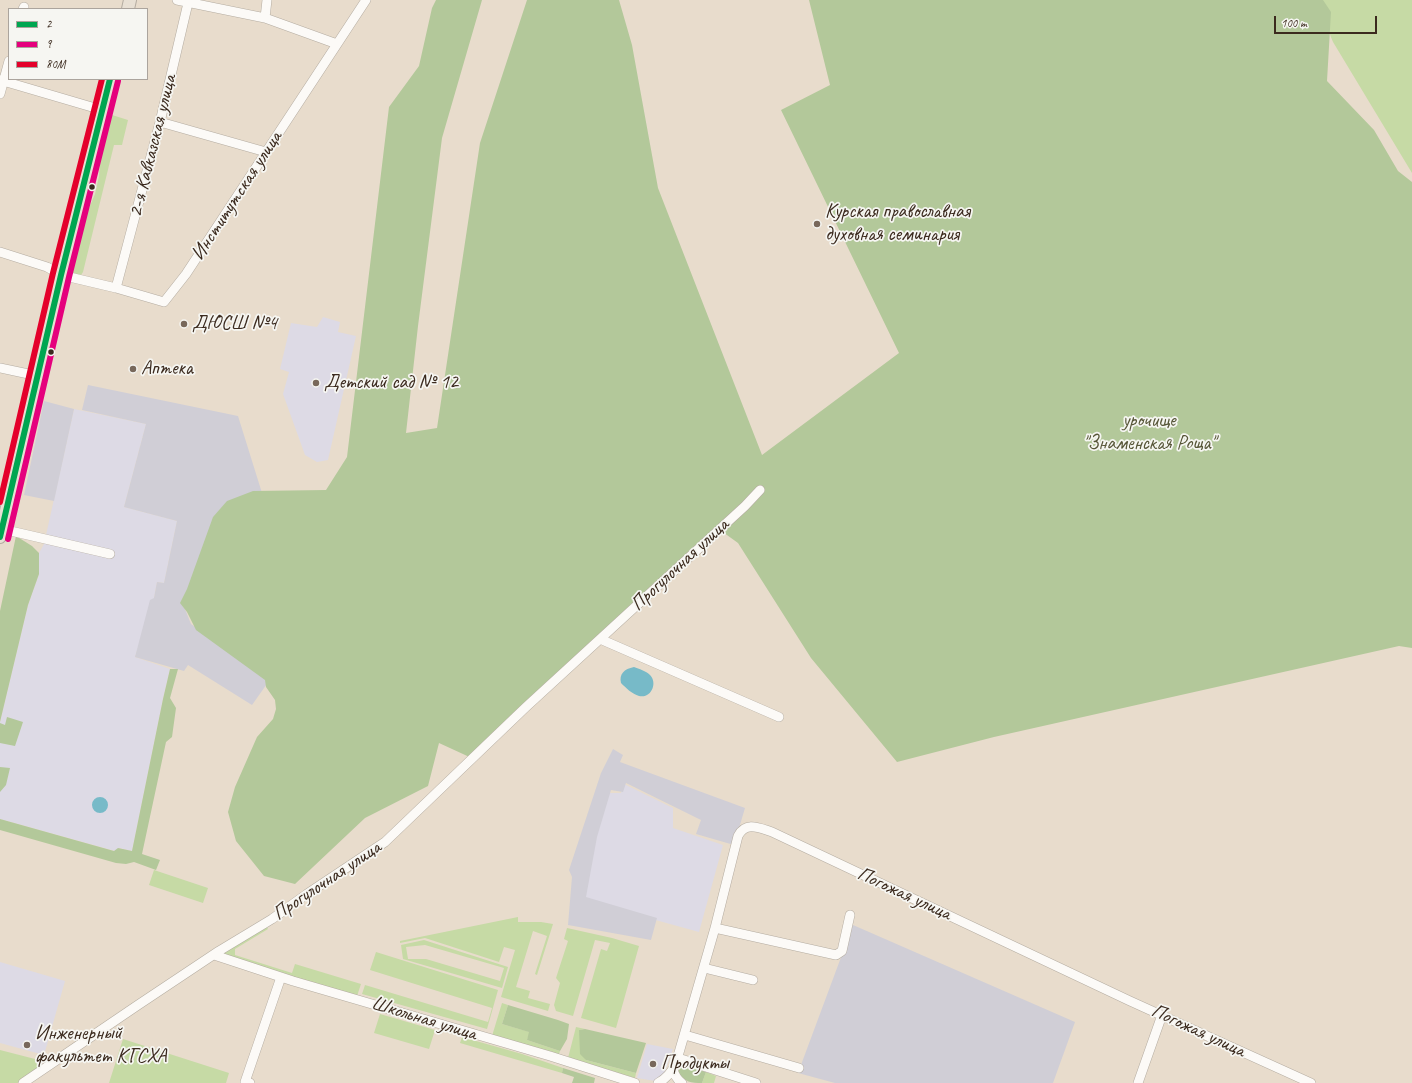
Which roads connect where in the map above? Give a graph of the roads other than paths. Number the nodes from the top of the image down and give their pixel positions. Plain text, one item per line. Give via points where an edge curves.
1 (177, 0) edge
2 (267, 0) edge
3 (366, 0) edge
4 (188, 3) junction
5 (265, 18) junction
6 (337, 44) junction
7 (8, 64) edge
8 (110, 80) edge
9 (2, 81) edge
10 (0, 94) edge
11 (102, 110) junction
12 (160, 122) junction
13 (266, 152) junction
14 (0, 252) edge
15 (62, 275) junction
16 (116, 288) junction
17 (0, 368) edge
18 (38, 376) junction
19 (760, 490) dead end
20 (1, 533) edge
21 (110, 554) dead end
22 (600, 639) junction
23 (779, 717) dead end
24 (850, 915) dead end
25 (715, 928) junction
26 (214, 955) junction
27 (704, 968) junction
28 (281, 977) junction
29 (753, 980) dead end
30 (1162, 1015) junction
31 (685, 1035) junction
32 (678, 1058) junction
33 (799, 1068) dead end
34 (673, 1070) junction
35 (23, 1083) edge
36 (250, 1083) edge
37 (635, 1083) edge
38 (658, 1083) edge
39 (682, 1083) edge
40 (756, 1083) edge
41 (1138, 1083) edge
42 (1311, 1083) edge

1 - 4 street
2 - 5 street
3 - 6 street, Институтская улица
4 - 5 street
4 - 12 street, 2-я Кавказская улица
5 - 6 street
6 - 13 street, Институтская улица
7 - 9 street
8 - 11 main road
9 - 10 street
9 - 11 street
11 - 15 main road
12 - 13 street
12 - 16 street, 2-я Кавказская улица
13 - 16 street, Институтская улица via 186,274 164,302
14 - 15 street, Институтская улица via 48,267
15 - 16 street, Институтская улица
15 - 18 main road
17 - 18 street
18 - 20 main road
19 - 22 street, Прогулочная улица
20 - 21 street
22 - 23 street
22 - 26 street, Прогулочная улица via 385,842
24 - 25 street via 842,951 836,955
25 - 27 street, Погожая улица
25 - 30 street, Погожая улица via 738,836 746,827 752,826 772,832
26 - 28 street, Школьная улица
26 - 35 street, Прогулочная улица
27 - 29 street
27 - 31 street, Погожая улица
28 - 36 street via 245,1082
28 - 37 street, Школьная улица
30 - 41 street
30 - 42 street, Погожая улица
31 - 32 street, Погожая улица
31 - 33 street
32 - 34 street, Погожая улица
32 - 40 street
34 - 38 street, Погожая улица
34 - 39 street

